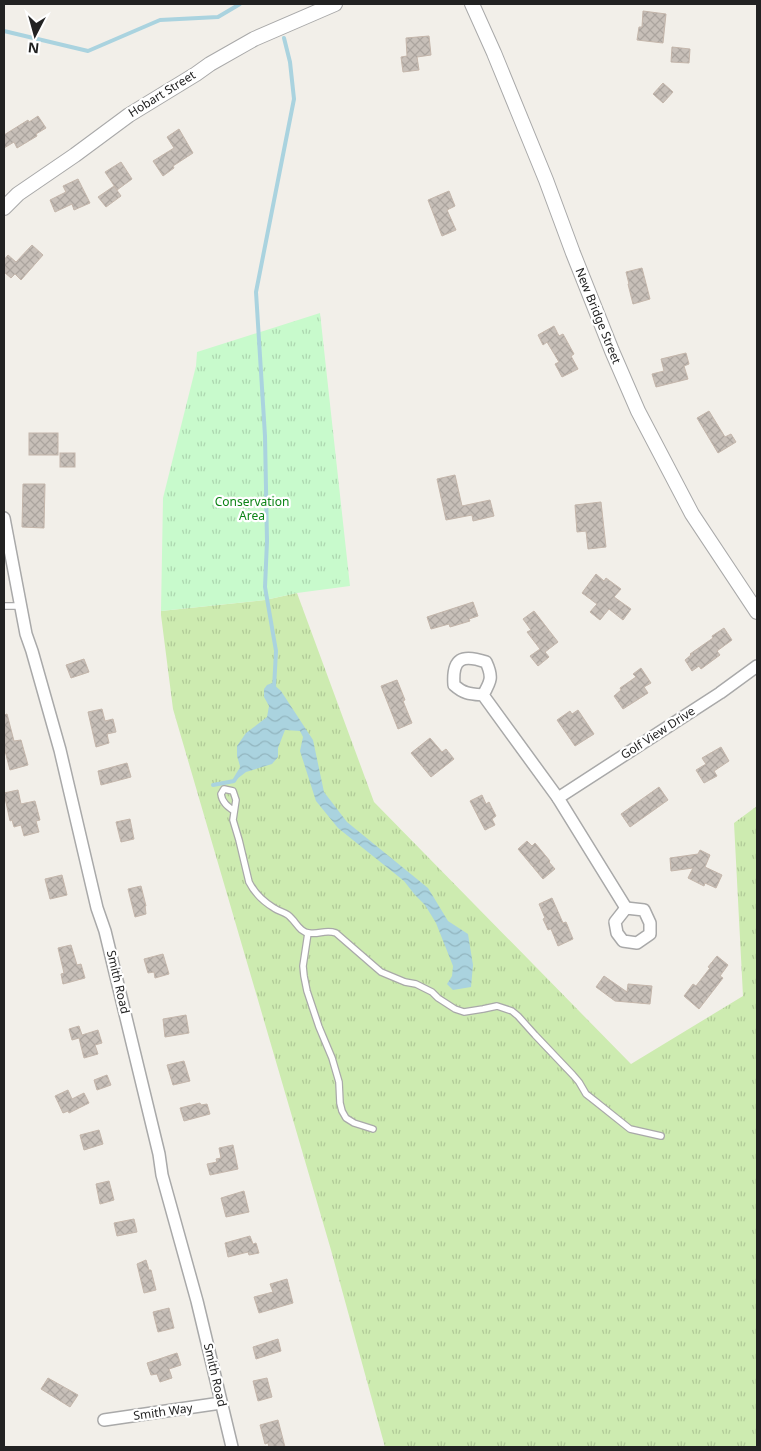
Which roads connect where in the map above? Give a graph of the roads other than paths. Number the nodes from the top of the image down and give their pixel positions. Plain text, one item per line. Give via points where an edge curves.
1 (335, 4) edge
2 (472, 4) edge
3 (4, 208) edge
4 (4, 518) edge
5 (4, 606) edge
6 (21, 606) junction
7 (757, 612) edge
8 (757, 666) edge
9 (484, 695) dead end
10 (558, 798) junction
11 (234, 811) dead end
12 (626, 908) dead end
13 (308, 933) junction
14 (373, 1129) dead end
15 (661, 1136) dead end
16 (221, 1403) junction
17 (104, 1420) dead end
18 (232, 1447) edge

1 - 3 street, Hobart Street via 246,43 147,103 18,194
2 - 7 street, New Bridge Street via 638,411 692,514
4 - 6 street, Smith Road
5 - 6 lane
6 - 16 street, Smith Road via 60,750 162,1175
8 - 10 street, Golf View Drive
9 - 10 street
10 - 12 street
11 - 13 lane via 233,820 252,888 272,908 288,915 302,931
13 - 14 lane via 304,976 338,1076 342,1111 354,1123
13 - 15 lane via 336,933 381,972 432,992 455,1009 464,1012 497,1006 512,1011 594,1101 630,1129
16 - 17 street, Smith Way
16 - 18 street, Smith Road

